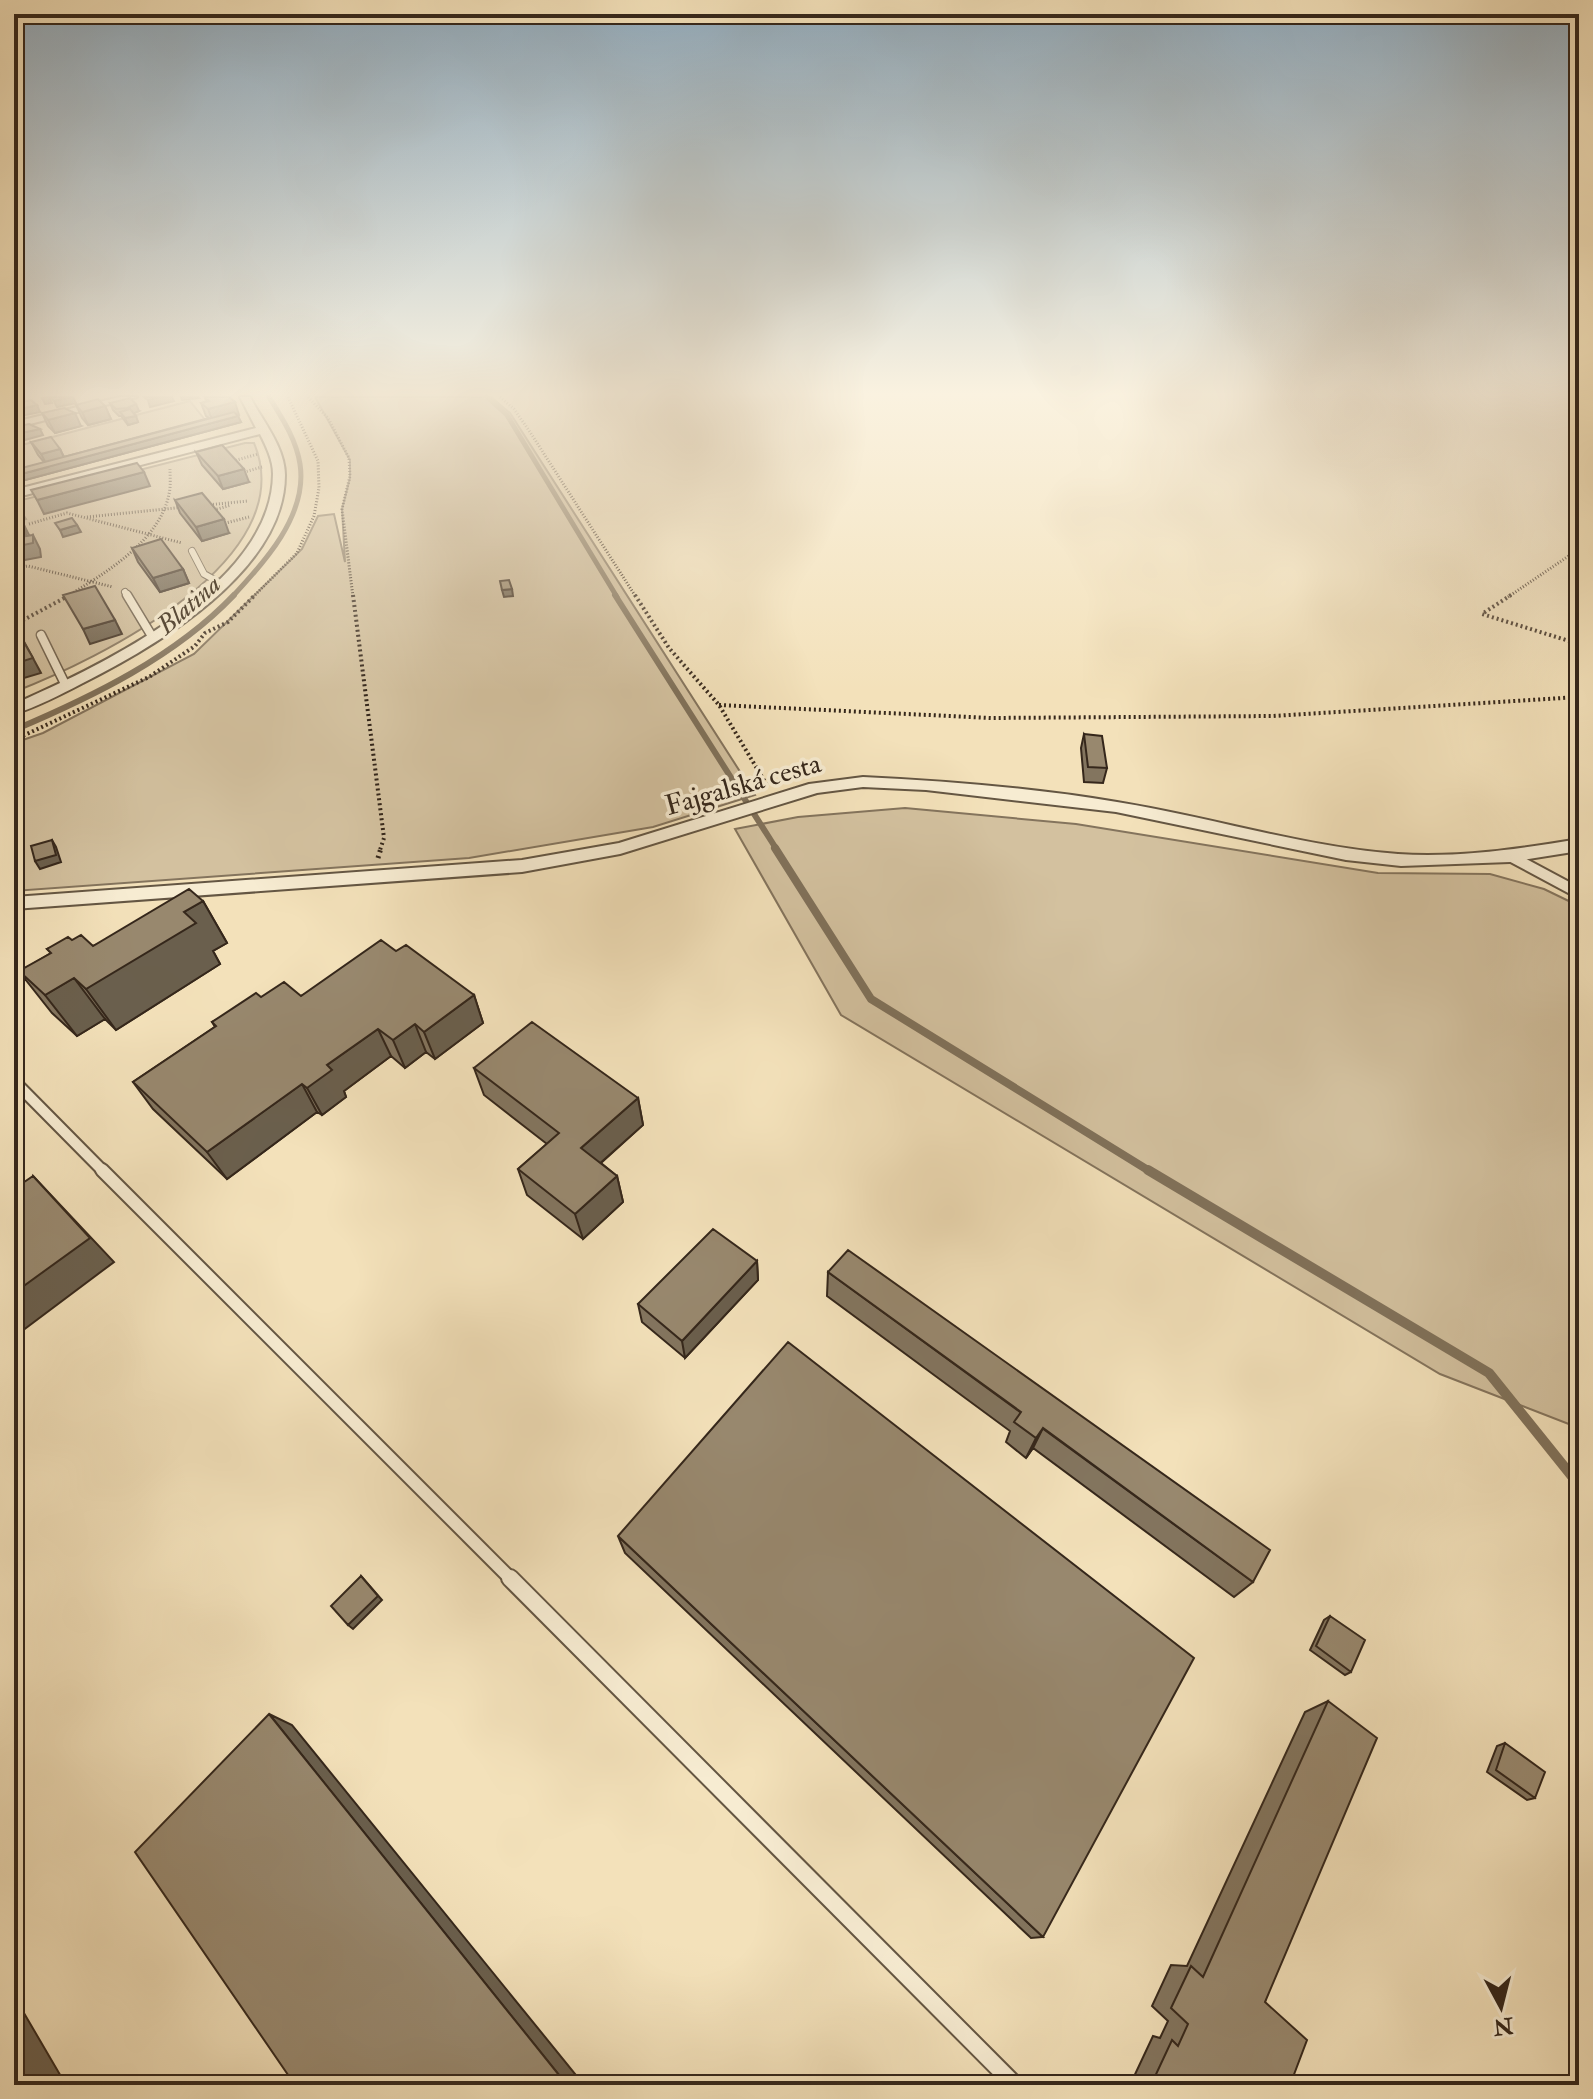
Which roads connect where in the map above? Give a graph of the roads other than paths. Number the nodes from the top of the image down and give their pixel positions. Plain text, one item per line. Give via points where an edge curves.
1 (277, 495) edge
2 (192, 551) road end
3 (220, 583) junction
4 (125, 592) road end
5 (41, 635) dead end
6 (153, 638) junction
7 (66, 686) junction
8 (14, 709) edge
9 (1579, 845) edge
10 (1510, 856) junction
11 (1579, 893) edge
12 (14, 903) edge
13 (14, 1081) edge
14 (1015, 2085) edge

1 - 3 street via 275,510 259,539
2 - 3 lane via 204,574
3 - 6 street
4 - 6 lane
5 - 7 lane
6 - 7 street
7 - 8 street
9 - 10 street, Fajgalská cesta
10 - 11 lane
10 - 12 street, Fajgalská cesta via 1401,860 1346,854 1116,807 926,785 840,784 575,858 471,871
13 - 14 lane

